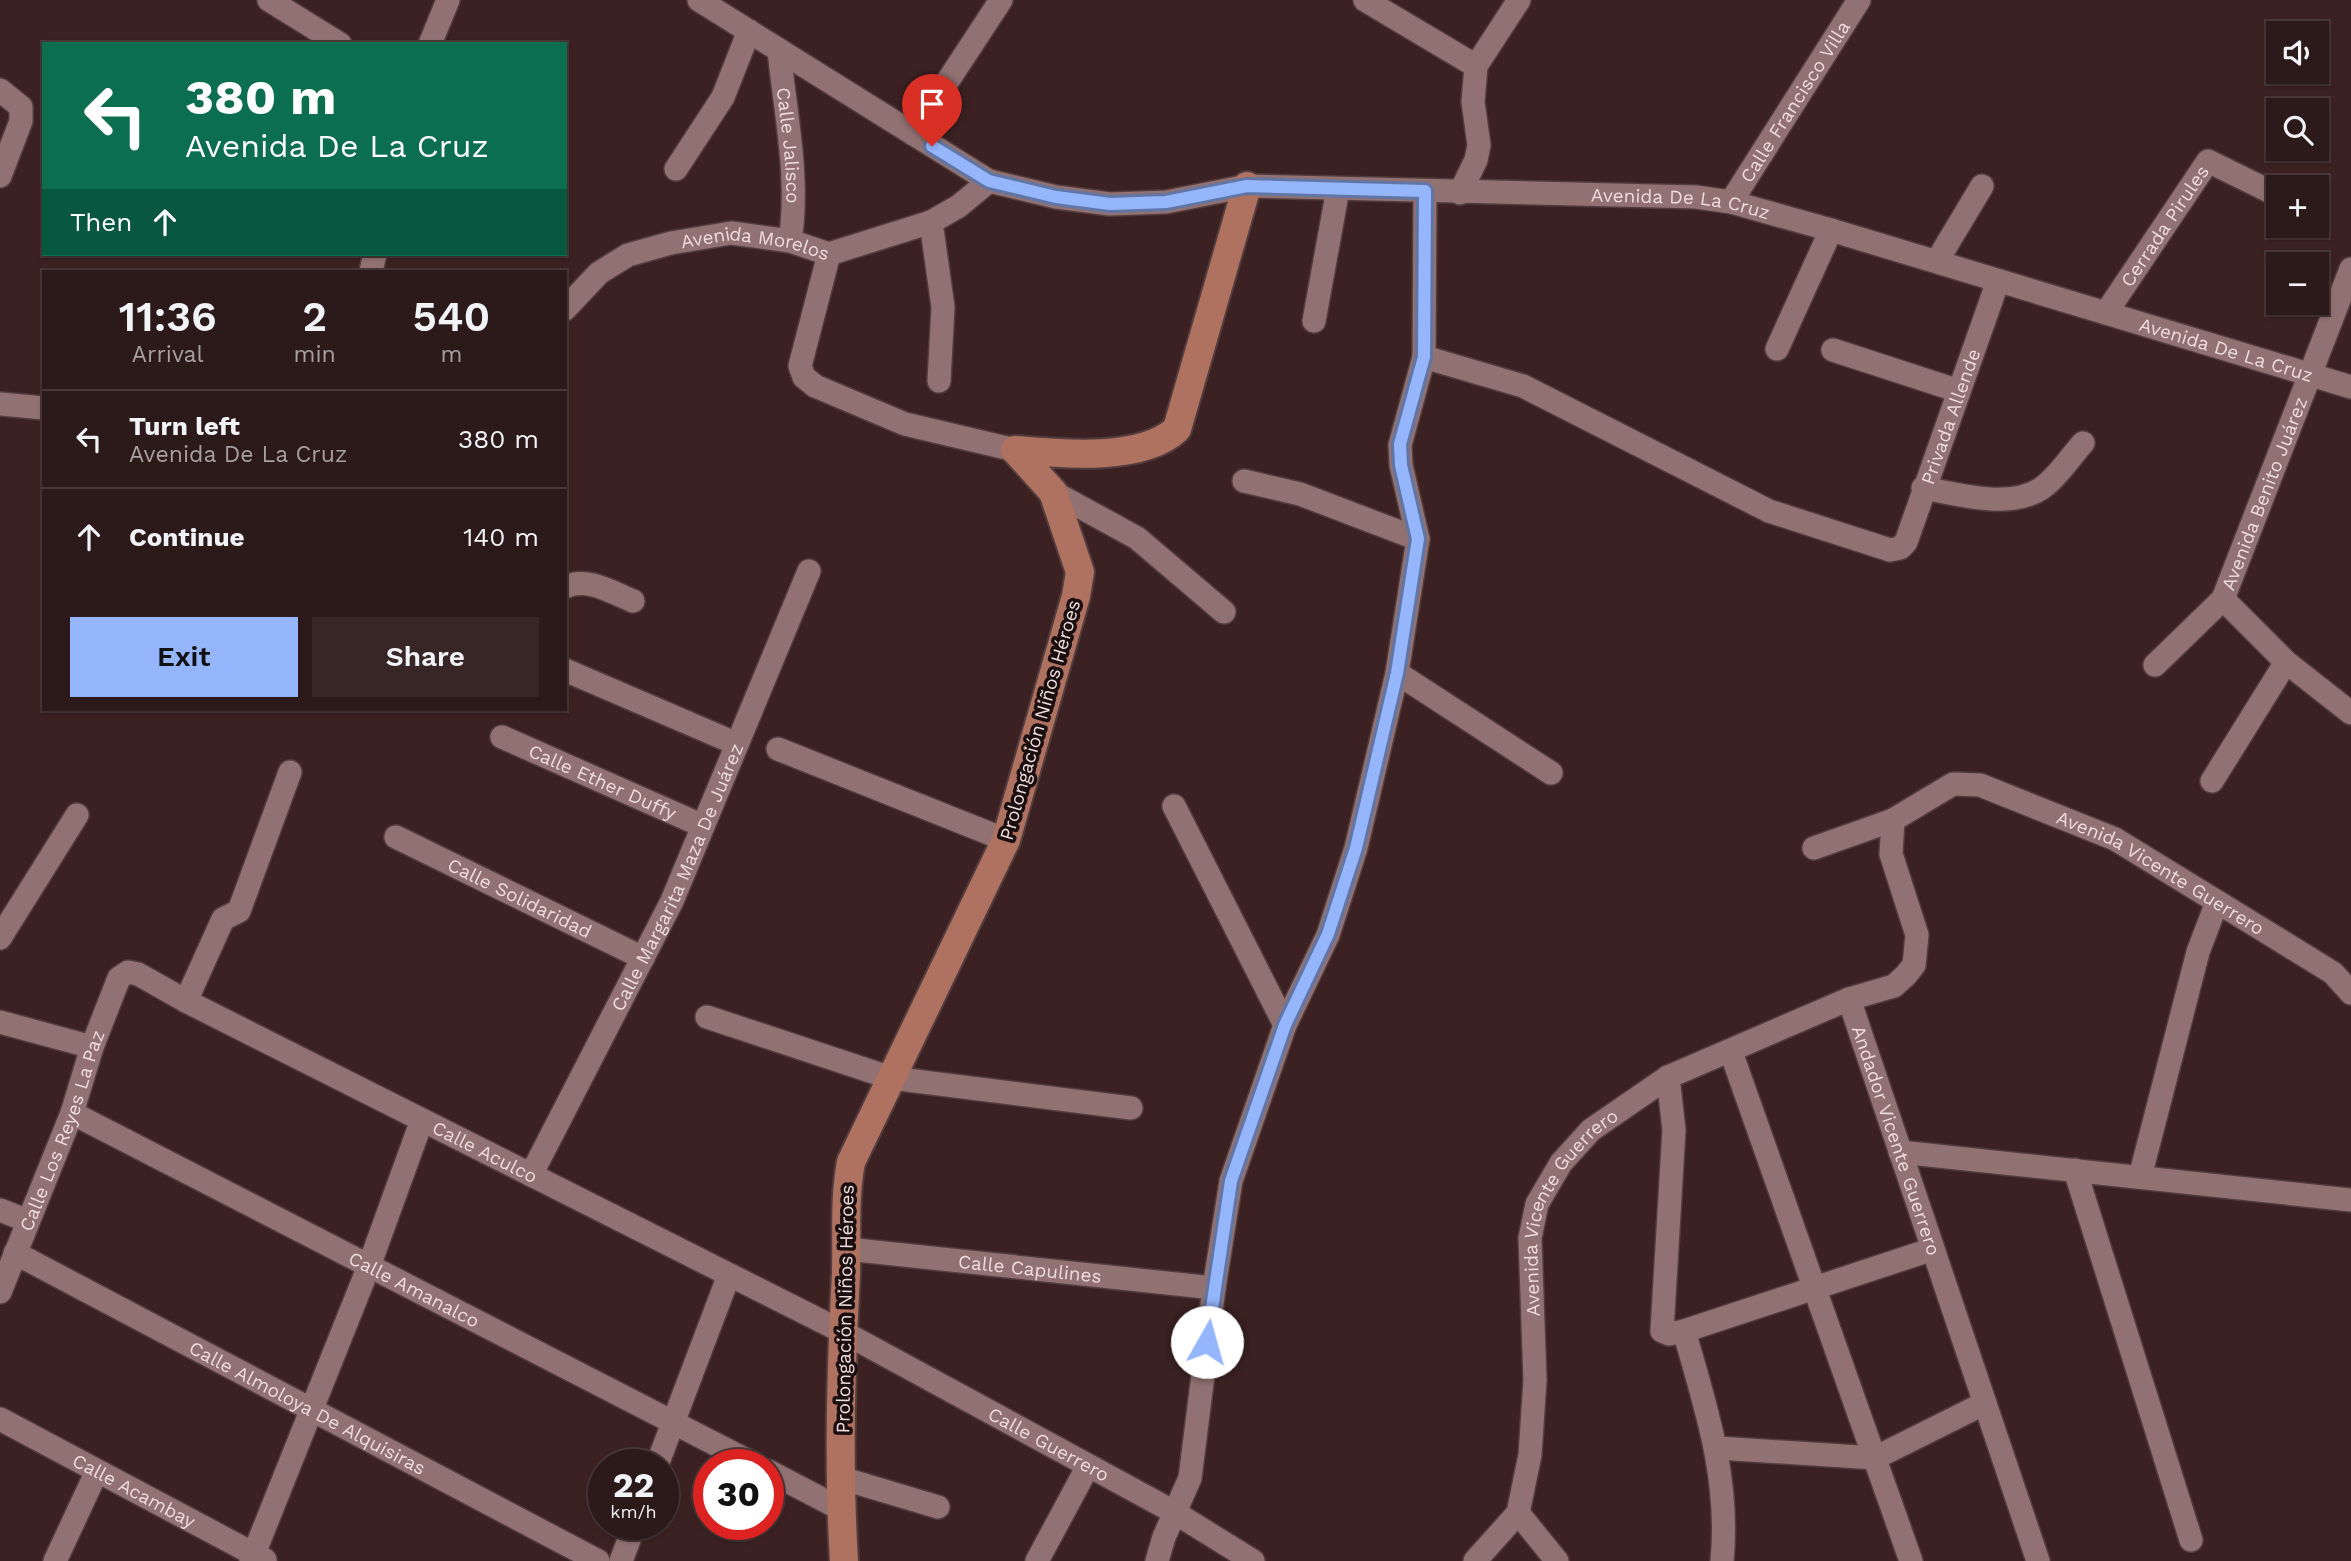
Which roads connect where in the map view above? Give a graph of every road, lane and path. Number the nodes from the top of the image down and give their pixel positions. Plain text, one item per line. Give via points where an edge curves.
1 (269, 0) edge
2 (447, 0) edge
3 (1001, 0) edge
4 (1365, 0) edge
5 (1519, 0) edge
6 (1859, 0) edge
7 (707, 2) edge
8 (749, 31) junction
9 (337, 42) edge
10 (431, 42) edge
11 (779, 50) junction
12 (1476, 66) junction
13 (0, 90) edge
14 (914, 134) junction
15 (676, 169) dead end
16 (0, 176) edge
17 (989, 181) junction
18 (1247, 186) junction
19 (1982, 186) dead end
20 (1338, 189) junction
21 (2266, 190) edge
22 (1425, 191) junction
23 (1460, 192) junction
24 (1731, 202) junction
25 (932, 222) junction
26 (1831, 230) junction
27 (790, 241) junction
28 (829, 254) junction
29 (1937, 261) junction
30 (2351, 269) edge
31 (1998, 281) junction
32 (567, 307) edge
33 (2106, 313) junction
34 (1314, 321) dead end
35 (1777, 349) dead end
36 (1833, 350) dead end
37 (1424, 357) junction
38 (2312, 375) junction
39 (939, 380) dead end
40 (2351, 387) edge
41 (1959, 391) junction
42 (0, 404) edge
43 (42, 408) edge
44 (2083, 443) dead end
45 (1015, 450) junction
46 (1244, 481) dead end
47 (1923, 488) junction
48 (1053, 492) junction
49 (1418, 539) junction
50 (809, 570) dead end
51 (567, 586) edge
52 (2223, 599) junction
53 (633, 601) dead end
54 (1224, 612) dead end
55 (2286, 662) junction
56 (2155, 665) dead end
57 (567, 671) edge
58 (1397, 673) junction
59 (2351, 713) edge
60 (502, 737) dead end
61 (737, 744) junction
62 (778, 749) dead end
63 (290, 772) dead end
64 (1551, 772) dead end
65 (2212, 781) dead end
66 (1174, 806) dead end
67 (78, 816) dead end
68 (1893, 820) junction
69 (703, 826) junction
70 (396, 837) dead end
71 (1006, 840) junction
72 (1814, 848) dead end
73 (2217, 902) junction
74 (0, 938) edge
75 (643, 958) junction
76 (128, 972) joint
77 (2351, 993) edge
78 (1849, 999) junction
79 (186, 1001) junction
80 (707, 1017) dead end
81 (0, 1022) edge
82 (1285, 1025) junction
83 (92, 1046) junction
84 (1731, 1052) junction
85 (1668, 1077) junction
86 (891, 1078) junction
87 (1131, 1108) dead end
88 (72, 1113) junction
89 (422, 1120) junction
90 (1900, 1152) junction
91 (2075, 1170) junction
92 (531, 1175) junction
93 (2140, 1177) junction
94 (2351, 1200) edge
95 (0, 1210) edge
96 (29, 1221) junction
97 (847, 1249) junction
98 (1933, 1249) junction
99 (16, 1253) junction
100 (369, 1266) junction
101 (729, 1275) junction
102 (1213, 1288) junction
103 (1815, 1288) junction
104 (0, 1292) edge
105 (1673, 1331) junction
106 (843, 1332) junction
107 (1985, 1403) junction
108 (312, 1410) junction
109 (0, 1419) edge
110 (672, 1422) junction
111 (1718, 1448) junction
112 (663, 1449) edge
113 (725, 1449) edge
114 (1875, 1458) junction
115 (1088, 1466) junction
116 (97, 1471) junction
117 (841, 1478) junction
118 (784, 1479) edge
119 (938, 1507) dead end
120 (841, 1509) junction
121 (1174, 1512) junction
122 (1518, 1513) junction
123 (629, 1540) edge
124 (2191, 1540) dead end
125 (257, 1559) edge
126 (1252, 1560) edge
127 (55, 1561) edge
128 (598, 1561) edge
129 (621, 1561) edge
130 (844, 1561) edge
131 (1037, 1561) edge
132 (1157, 1561) edge
133 (1475, 1561) edge
134 (1557, 1561) edge
135 (1722, 1561) edge
136 (1911, 1561) edge
137 (2038, 1561) edge

1 - 9 street
2 - 10 street
3 - 14 street
4 - 12 street
5 - 12 street
6 - 24 street, Calle Francisco Villa
7 - 8 street, Avenida De La Cruz
8 - 11 street, Avenida De La Cruz
8 - 15 street via 723,97
11 - 14 street, Avenida De La Cruz
11 - 27 street, Calle Jalisco via 793,196
12 - 23 street via 1473,102 1479,145
13 - 16 street via 20,107 21,121
14 - 17 street, Avenida De La Cruz
17 - 18 street, Avenida De La Cruz via 1110,204 1166,202
17 - 25 street, Avenida Morelos
18 - 20 street, Avenida De La Cruz
18 - 45 main road via 1177,429 1166,440 1113,451 1073,455
19 - 29 street
20 - 22 street, Avenida De La Cruz
20 - 34 street
21 - 33 street, Cerrada Pirules via 2208,161
22 - 23 street, Avenida De La Cruz
22 - 37 street
23 - 24 street, Avenida De La Cruz via 1696,197
24 - 26 street, Avenida De La Cruz
25 - 28 street, Avenida Morelos
25 - 39 street via 943,307
26 - 29 street, Avenida De La Cruz
26 - 35 street
27 - 28 street, Avenida Morelos
27 - 32 street, Avenida Morelos via 731,233 628,255 598,272
28 - 45 street via 800,366 804,377 905,425
29 - 31 street, Avenida De La Cruz
30 - 38 street, Avenida Benito Juárez
31 - 33 street, Avenida De La Cruz
31 - 41 street, Privada Allende
33 - 38 street, Avenida De La Cruz
36 - 41 street
37 - 47 street, Privada Allende via 1522,386 1769,511 1890,550 1906,542
37 - 49 street via 1400,444
38 - 40 street, Avenida De La Cruz
38 - 52 street, Avenida Benito Juárez
41 - 47 street, Privada Allende
42 - 43 street
44 - 47 street via 2042,488 2017,497 1982,498
45 - 48 main road, Prolongación Niños Héroes
46 - 49 street via 1300,494
48 - 54 street via 1137,537
48 - 71 main road, Prolongación Niños Héroes via 1080,572
49 - 58 street
50 - 61 street, Calle Margarita Maza De Juárez
51 - 53 street via 589,583
52 - 55 street
52 - 56 street
55 - 59 street
55 - 65 street
57 - 61 street
58 - 64 street
58 - 82 street via 1356,848 1328,934
60 - 69 street, Calle Ether Duffy
61 - 69 street, Calle Margarita Maza De Juárez
62 - 71 street
63 - 79 street via 239,911 223,919
66 - 82 street
67 - 74 street
68 - 72 street
68 - 73 street, Avenida Vicente Guerrero via 1953,785 1980,785 2115,839
68 - 78 street, Andador Vicente Guerrero via 1891,854 1918,951 1914,965 1894,986
69 - 75 street, Calle Margarita Maza De Juárez
70 - 75 street, Calle Solidaridad
71 - 86 main road, Prolongación Niños Héroes
73 - 77 street, Avenida Vicente Guerrero via 2333,973
73 - 93 street via 2199,952
75 - 92 street, Calle Margarita Maza De Juárez
76 - 79 street, Calle Aculco
76 - 83 street, Calle Los Reyes La Paz via 119,978
78 - 84 street, Avenida Vicente Guerrero
78 - 90 street, Andador Vicente Guerrero
79 - 89 street, Calle Aculco
80 - 86 street
81 - 83 street
82 - 102 street via 1231,1181
83 - 88 street, Calle Los Reyes La Paz
84 - 85 street, Avenida Vicente Guerrero
84 - 103 street
85 - 105 street via 1674,1130
85 - 122 street, Avenida Vicente Guerrero via 1591,1130 1561,1163 1537,1204 1530,1238 1535,1380 1530,1455
86 - 87 street
86 - 97 main road, Prolongación Niños Héroes via 851,1161 845,1191
88 - 96 street, Calle Los Reyes La Paz
88 - 100 street, Calle Amanalco
89 - 92 street, Calle Aculco
89 - 100 street
90 - 91 street
90 - 98 street, Andador Vicente Guerrero
91 - 93 street
91 - 124 street
92 - 101 street, Calle Aculco
93 - 94 street
95 - 96 street
96 - 99 street, Calle Los Reyes La Paz
97 - 102 street, Calle Capulines
97 - 106 main road, Prolongación Niños Héroes
98 - 103 street
98 - 107 street, Andador Vicente Guerrero
99 - 104 street, Calle Los Reyes La Paz
99 - 108 street, Calle Almoloya De Alquisiras
100 - 108 street
100 - 110 street, Calle Amanalco
101 - 106 street, Calle Aculco
101 - 110 street
102 - 121 street via 1190,1478
103 - 105 street
103 - 114 street
105 - 111 street
106 - 115 street, Calle Guerrero
106 - 117 main road, Prolongación Niños Héroes
107 - 114 street
107 - 137 street, Andador Vicente Guerrero
108 - 125 street
108 - 128 street, Calle Almoloya De Alquisiras
109 - 116 street, Calle Acambay
110 - 112 street
110 - 113 street, Calle Amanalco
111 - 114 street
111 - 135 street via 1726,1529
114 - 136 street
115 - 121 street, Calle Guerrero
115 - 131 street
116 - 125 street, Calle Acambay
116 - 127 street
117 - 119 street
117 - 120 main road, Prolongación Niños Héroes
118 - 120 street
120 - 130 main road, Prolongación Niños Héroes
121 - 126 street, Calle Guerrero
121 - 132 street
122 - 133 street
122 - 134 street
123 - 129 street

